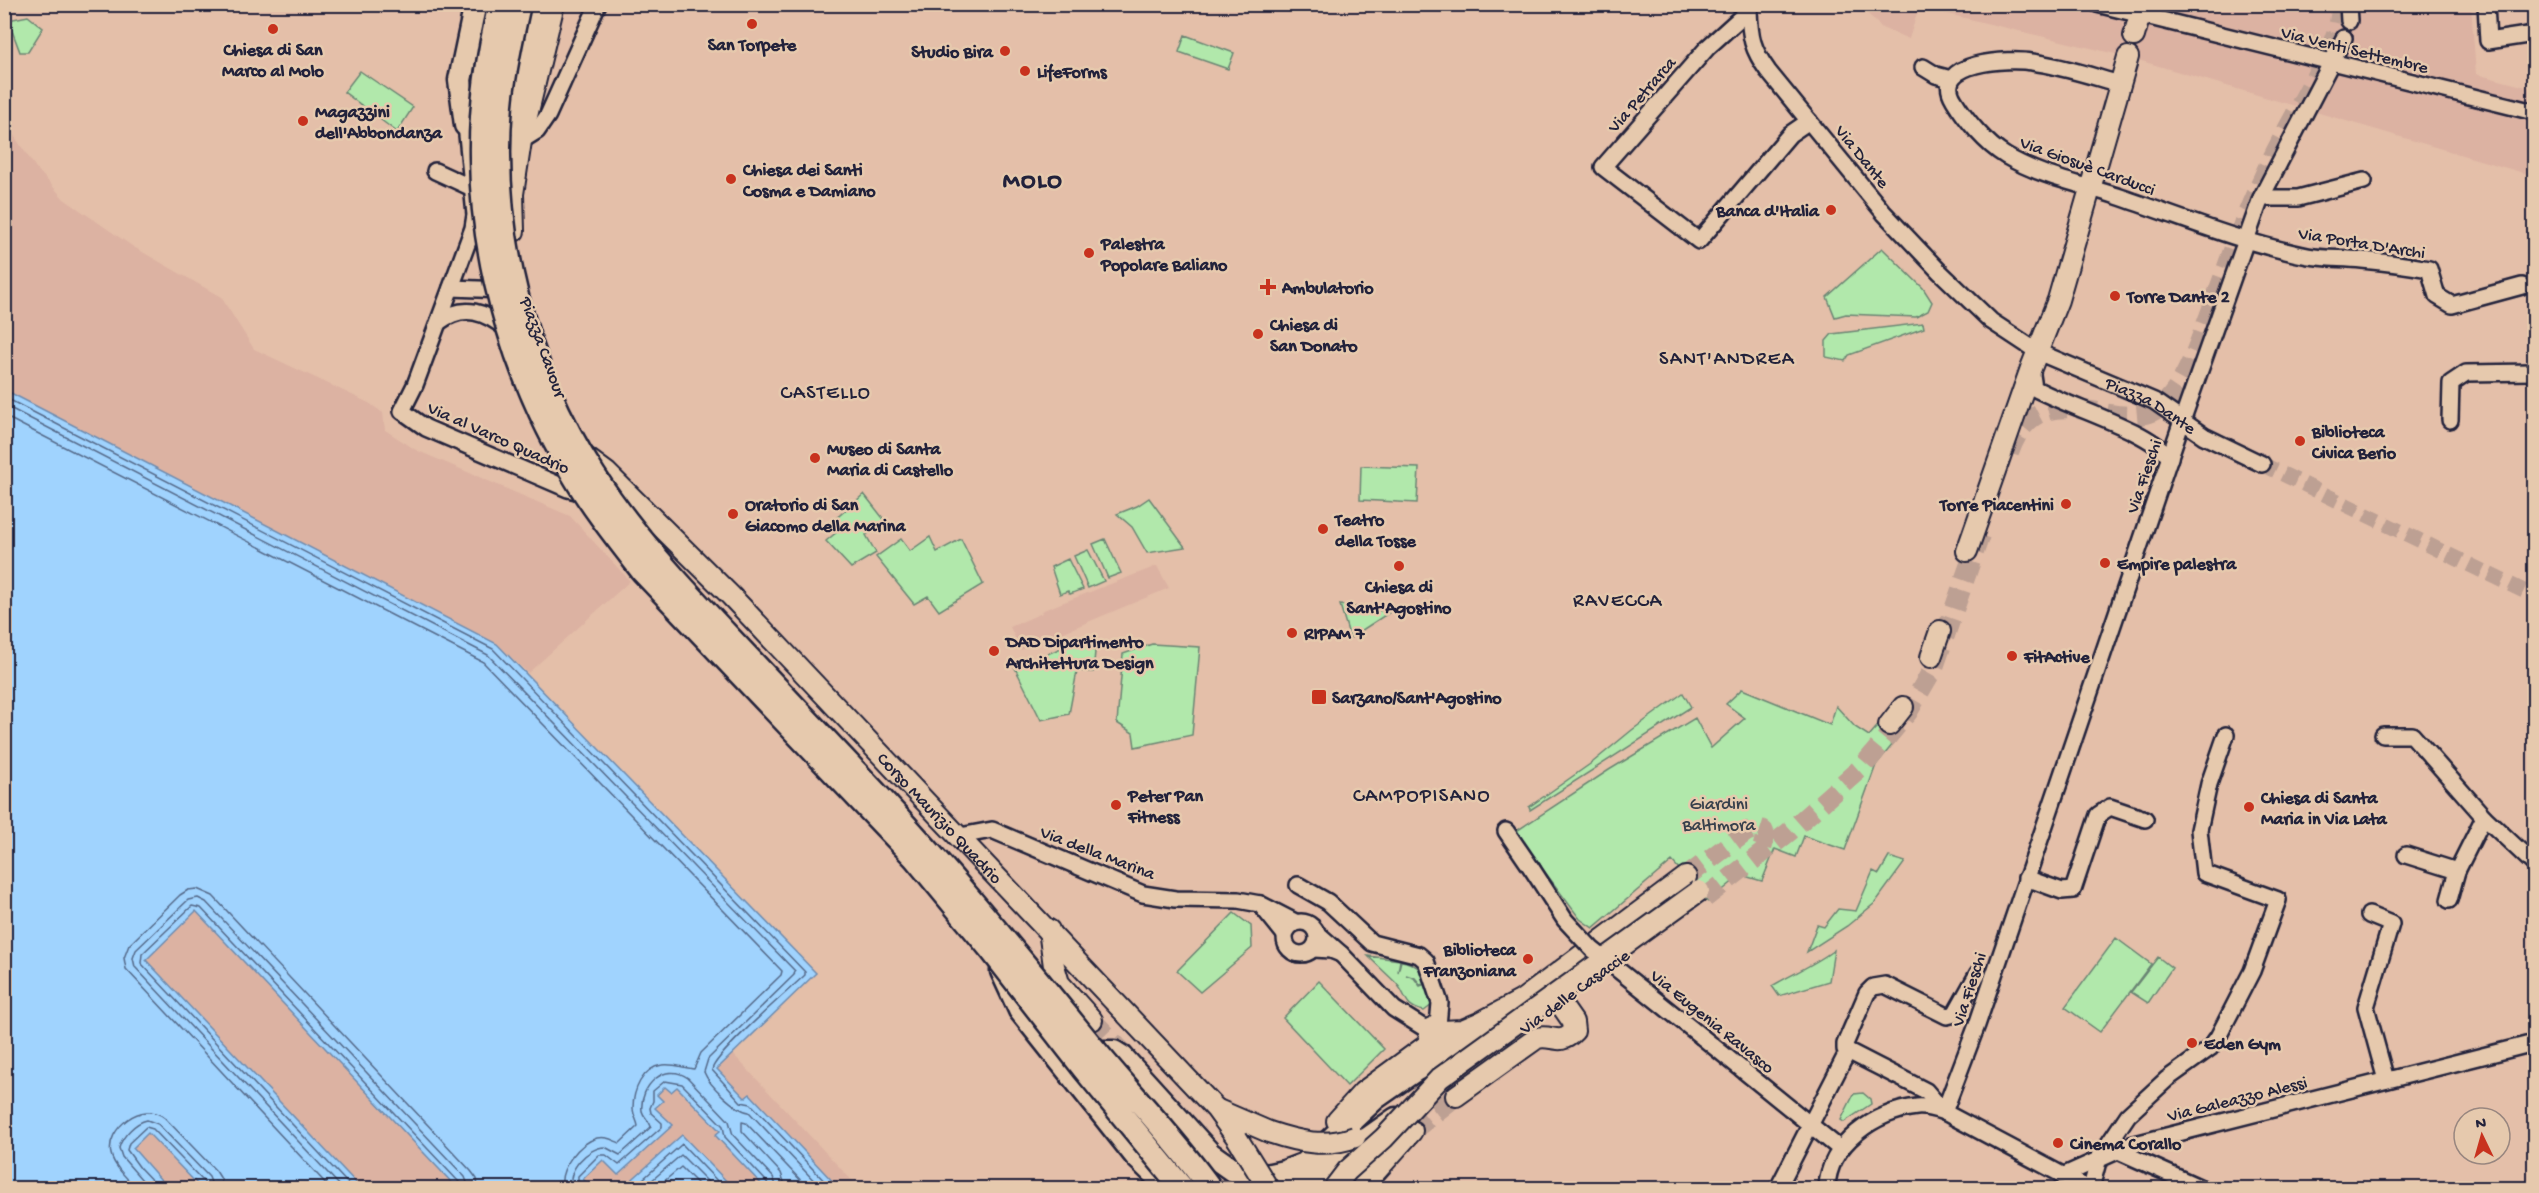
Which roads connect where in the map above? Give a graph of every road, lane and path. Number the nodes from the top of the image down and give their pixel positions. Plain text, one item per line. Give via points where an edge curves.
1 (476, 4) edge
2 (500, 4) edge
3 (511, 4) edge
4 (519, 4) edge
5 (536, 4) edge
6 (554, 4) edge
7 (598, 4) edge
8 (2097, 4) edge
9 (2348, 4) edge
10 (2487, 4) edge
11 (1750, 7) edge
12 (2142, 9) edge
13 (2349, 21) dead end
14 (2535, 34) edge
15 (2134, 36) dead end
16 (2344, 38) dead end
17 (2128, 57) dead end
18 (2332, 63) junction
19 (1923, 67) dead end
20 (1951, 79) junction
21 (2120, 84) junction
22 (2535, 112) edge
23 (1809, 121) junction
24 (466, 125) junction
25 (521, 141) junction
26 (435, 171) dead end
27 (2364, 181) dead end
28 (472, 188) junction
29 (2091, 189) junction
30 (2261, 198) junction
31 (497, 225) junction
32 (2246, 240) junction
33 (1953, 286) joint
34 (2522, 286) dead end
35 (451, 288) junction
36 (504, 291) junction
37 (524, 294) junction
38 (439, 322) junction
39 (516, 338) junction
40 (2034, 360) junction
41 (2535, 372) edge
42 (2450, 420) dead end
43 (2182, 421) junction
44 (2170, 458) junction
45 (596, 463) junction
46 (2262, 464) tunnel mouth
47 (619, 485) junction
48 (1967, 551) tunnel mouth
49 (1940, 631) dead end
50 (1931, 657) dead end
51 (1903, 706) dead end
52 (1889, 725) dead end
53 (2226, 735) dead end
54 (2383, 735) dead end
55 (2484, 817) junction
56 (2145, 819) dead end
57 (1506, 831) dead end
58 (960, 836) junction
59 (2406, 855) dead end
60 (2535, 864) edge
61 (2457, 871) junction
62 (2026, 878) junction
63 (1298, 885) dead end
64 (1695, 887) junction
65 (2449, 900) dead end
66 (1260, 904) junction
67 (2369, 915) dead end
68 (1295, 922) junction
69 (1049, 930) junction
70 (1316, 932) junction
71 (1285, 935) junction
72 (1314, 949) junction
73 (992, 951) junction
74 (1341, 954) junction
75 (1978, 973) dead end
76 (1522, 1000) junction
77 (1558, 1003) junction
78 (1092, 1020) tunnel mouth
79 (1441, 1032) junction
80 (1504, 1032) junction
81 (2535, 1043) edge
82 (1848, 1051) junction
83 (1097, 1052) junction
84 (2386, 1080) junction
85 (1446, 1086) junction
86 (1216, 1109) junction
87 (1944, 1112) junction
88 (1811, 1125) junction
89 (1412, 1131) tunnel mouth
90 (1839, 1148) junction
91 (2116, 1150) junction
92 (2099, 1158) junction
93 (1283, 1167) dead end
94 (2062, 1176) junction
95 (1169, 1188) edge
96 (1182, 1188) edge
97 (1210, 1188) edge
98 (1268, 1188) edge
99 (1298, 1188) edge
100 (1334, 1188) edge
101 (1344, 1188) edge
102 (1361, 1188) edge
103 (1778, 1188) edge
104 (1827, 1188) edge
105 (2086, 1188) edge
106 (2091, 1188) edge
107 (2201, 1188) edge

1 - 24 highway via 460,80
2 - 73 highway, bridge via 483,98 484,206 509,334 541,414 573,476 643,572 915,858
3 - 24 street via 503,44 477,88
4 - 83 highway, bridge via 501,101 501,205 522,313 536,357 566,425 593,473 657,559 946,868
5 - 31 main road, Piazza Cavour via 506,135 496,197
6 - 25 main road, Piazza Cavour
7 - 25 street via 548,115 537,131
8 - 12 street, Via Venti Settembre
9 - 13 street
10 - 14 street via 2488,41
11 - 23 street, Via Dante via 1755,53
11 - 23 street, Via Petrarca via 1708,47 1603,167 1699,241 1790,134
12 - 15 main road
12 - 18 street, Via Venti Settembre
16 - 18 street, Via Fieschi
17 - 21 main road
18 - 22 street, Via Venti Settembre
18 - 30 street, Via Fieschi
19 - 20 street
20 - 21 street via 1959,70 2022,60
20 - 29 street, Via Giosuè Carducci via 1949,88 1954,100 1999,151 2027,167
21 - 29 main road
23 - 33 street, Via Dante via 1884,213
24 - 28 street
25 - 37 main road, Piazza Cavour via 513,194 514,240
26 - 28 street
27 - 30 street via 2298,198
28 - 31 street
28 - 35 street via 473,228
29 - 32 street, Via Giosuè Carducci
29 - 40 main road via 2058,300
30 - 32 street, Via Fieschi
31 - 36 main road, Piazza Cavour
32 - 34 street, Via Porta D'Archi via 2309,256 2429,269 2436,296 2452,305
32 - 43 street, Via Fieschi
33 - 40 street, Piazza Dante
35 - 36 street
35 - 38 street
36 - 37 street via 519,290
36 - 39 main road, Piazza Cavour
37 - 45 main road, Piazza Cavour via 561,399
38 - 39 street, Piazza Cavour via 457,312 483,314 492,316
38 - 47 street, Via al Varco Quadrio via 402,411 426,428 568,489 580,492
39 - 45 main road, Piazza Cavour via 561,430
40 - 43 street, Piazza Dante via 2154,401
40 - 44 street, Piazza Dante via 2034,388 2141,435
40 - 48 main road
41 - 42 street via 2466,373 2451,383
43 - 44 street, Via Fieschi
43 - 46 street, Piazza Dante
44 - 62 street, Via Fieschi
45 - 47 main road, Corso Maurizio Quadrio
47 - 58 main road, Corso Maurizio Quadrio
49 - 50 main road
51 - 52 main road
53 - 92 street via 2199,830 2204,873 2278,900 2252,971 2210,1048 2140,1102
54 - 55 street via 2412,735
55 - 60 street
55 - 61 street
56 - 62 street via 2110,807 2098,815 2073,890 2062,891
57 - 88 street, Via Eugenia Ravasco, bridge via 1565,920 1592,949
58 - 66 street, Via della Marina via 992,830 1143,894
58 - 69 main road, Corso Maurizio Quadrio
59 - 61 street
61 - 65 street
62 - 87 street, Via Fieschi
63 - 79 street via 1328,902 1372,943 1426,961 1440,1003
64 - 76 main road
64 - 77 main road, Via delle Casaccie
64 - 80 main road, bridge via 1624,945
66 - 68 street, Via della Marina
66 - 71 street
67 - 84 street via 2391,924 2366,1007
68 - 70 street via 1310,924
68 - 71 street
69 - 78 main road via 1059,983
69 - 86 main road, Corso Maurizio Quadrio
70 - 72 street
70 - 74 street
71 - 72 street via 1286,946 1294,953 1305,954
72 - 74 street
73 - 95 highway, bridge via 1020,1010 1136,1156
73 - 96 highway, bridge
74 - 79 street via 1394,1009
75 - 82 street via 1955,1014 1947,1016 1886,985 1874,987 1867,993 1845,1044
76 - 77 main road
76 - 79 main road
77 - 85 main road, Via delle Casaccie
77 - 85 main road via 1574,1022 1574,1031 1562,1040 1541,1037
79 - 93 main road via 1363,1092 1309,1151
80 - 83 highway, bridge via 1465,1045 1415,1070 1375,1098 1305,1164 1256,1178 1234,1171 1210,1154 1122,1057 1114,1052
80 - 85 main road, bridge
81 - 84 street, Via Galeazzo Alessi
82 - 87 street via 1926,1091
82 - 88 street
83 - 97 highway, bridge
84 - 91 street, Via Galeazzo Alessi
85 - 86 main road, bridge via 1343,1141 1312,1143 1269,1132
85 - 99 highway
85 - 100 main road, bridge via 1347,1171
85 - 101 highway
86 - 98 main road, Corso Maurizio Quadrio, bridge
87 - 90 street via 1918,1107 1896,1111 1857,1132
87 - 94 street
88 - 90 street, Via Eugenia Ravasco
88 - 103 street
89 - 102 main road
90 - 104 street
91 - 92 street, Via Galeazzo Alessi
91 - 107 street
92 - 94 street, Via Galeazzo Alessi
92 - 106 street
94 - 105 street

